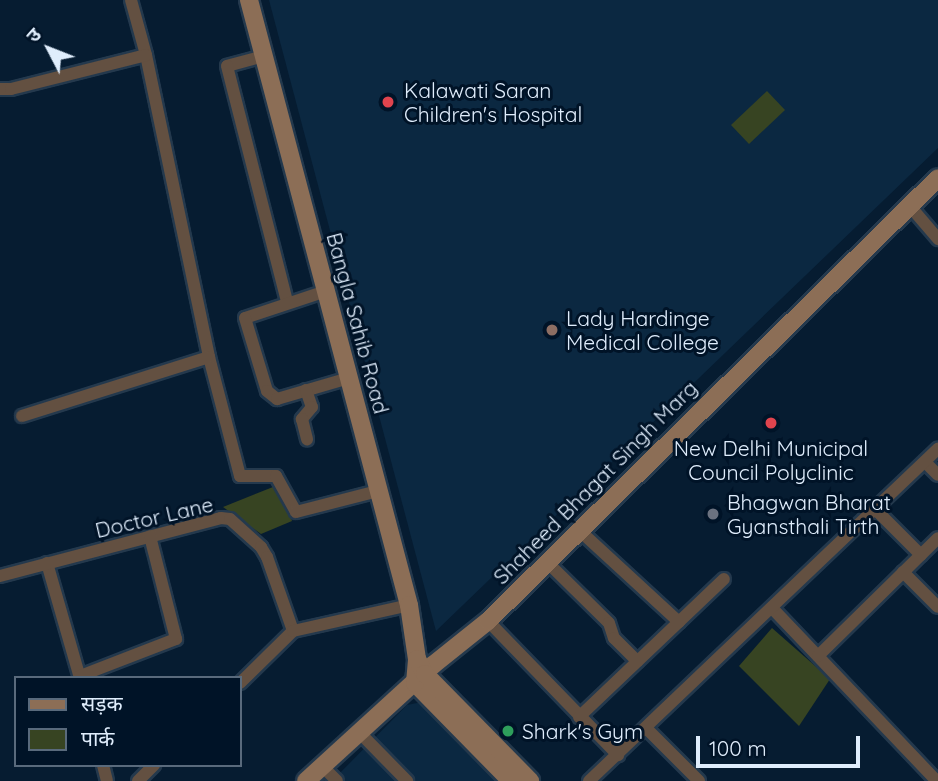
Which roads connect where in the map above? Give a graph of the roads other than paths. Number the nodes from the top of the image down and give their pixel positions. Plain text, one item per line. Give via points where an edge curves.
1 (131, 0) edge
2 (249, 0) edge
3 (146, 55) junction
4 (264, 56) junction
5 (0, 89) edge
6 (938, 178) edge
7 (909, 205) junction
8 (938, 239) edge
9 (326, 291) junction
10 (287, 302) junction
11 (209, 357) junction
12 (349, 378) junction
13 (306, 390) junction
14 (22, 416) dead end
15 (307, 439) dead end
16 (938, 449) edge
17 (925, 462) junction
18 (938, 475) edge
19 (378, 491) junction
20 (875, 509) junction
21 (579, 530) junction
22 (149, 536) junction
23 (938, 538) edge
24 (921, 555) junction
25 (546, 561) junction
26 (47, 563) junction
27 (903, 572) junction
28 (0, 576) edge
29 (724, 579) dead end
30 (409, 605) junction
31 (938, 607) edge
32 (772, 608) junction
33 (488, 621) junction
34 (679, 622) junction
35 (293, 631) junction
36 (818, 656) junction
37 (637, 662) junction
38 (419, 672) junction
39 (80, 676) edge
40 (83, 676) edge
41 (242, 681) edge
42 (579, 717) junction
43 (646, 728) junction
44 (359, 732) junction
45 (618, 755) junction
46 (322, 766) junction
47 (153, 767) edge
48 (138, 781) edge
49 (306, 781) edge
50 (337, 781) edge
51 (407, 781) edge
52 (511, 781) edge
53 (530, 781) edge
54 (589, 781) edge
55 (699, 781) edge
56 (937, 781) edge

1 - 3 street
2 - 4 street, Bangla Sahib Road
3 - 5 street
3 - 11 street
4 - 9 street, Bangla Sahib Road
4 - 10 street via 227,66
6 - 7 street, Shaheed Bhagat Singh Marg
7 - 8 street
7 - 21 street, Shaheed Bhagat Singh Marg
9 - 10 street
9 - 12 street, Bangla Sahib Road
10 - 13 street via 245,318 267,391 277,398
11 - 14 street
11 - 19 street via 240,476 276,475 296,512
12 - 13 street
12 - 19 street, Bangla Sahib Road
13 - 15 street via 312,407 302,419
16 - 17 street
17 - 18 street
17 - 20 street
19 - 30 street, Bangla Sahib Road
20 - 24 street
20 - 32 street
21 - 25 street, Shaheed Bhagat Singh Marg
21 - 34 street
22 - 26 street, Doctor Lane
22 - 35 street, Doctor Lane via 221,518 237,523 267,557
22 - 40 street via 176,639
23 - 24 street
24 - 27 street
25 - 33 street, Shaheed Bhagat Singh Marg
25 - 37 street via 609,623 614,638
26 - 28 street, Doctor Lane
26 - 39 street
27 - 31 street
27 - 36 street
29 - 34 street
30 - 35 street
30 - 38 street, Bangla Sahib Road
32 - 36 street
32 - 43 street
33 - 38 street, Shaheed Bhagat Singh Marg
33 - 42 street
34 - 37 street
35 - 41 street
36 - 56 street
37 - 42 street
38 - 44 street, Shaheed Bhagat Singh Marg
38 - 52 street
38 - 53 street
42 - 45 street
43 - 45 street
43 - 55 street
44 - 46 street, Shaheed Bhagat Singh Marg
44 - 51 street
45 - 54 street
46 - 49 street, Shaheed Bhagat Singh Marg
46 - 50 street
47 - 48 street

